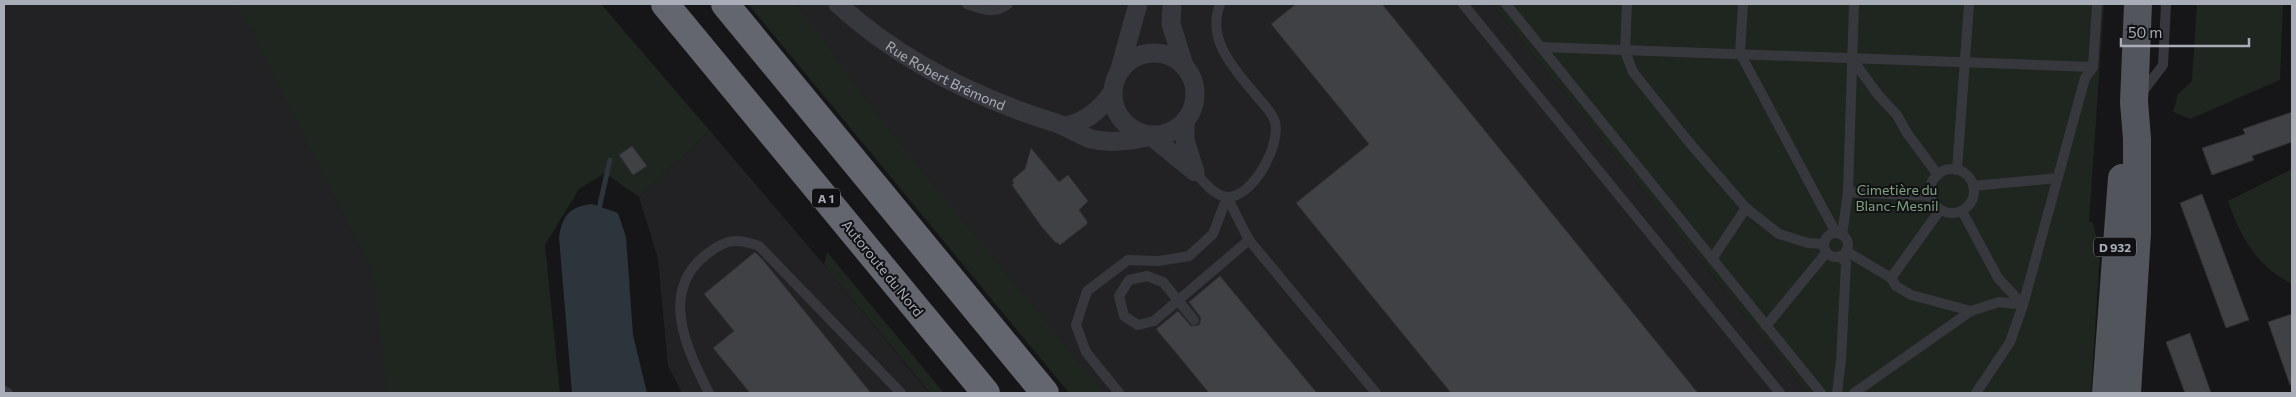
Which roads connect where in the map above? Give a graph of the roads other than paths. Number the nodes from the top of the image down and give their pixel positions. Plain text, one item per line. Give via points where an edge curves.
1 (665, 4) edge
2 (725, 4) edge
3 (838, 4) edge
4 (967, 4) edge
5 (1008, 4) edge
6 (1138, 4) edge
7 (1172, 4) edge
8 (1220, 4) edge
9 (1463, 4) edge
10 (1506, 4) edge
11 (1627, 4) edge
12 (1742, 4) edge
13 (1854, 4) edge
14 (1969, 4) edge
15 (2097, 4) edge
16 (2138, 4) edge
17 (2166, 4) edge
18 (1541, 47) junction
19 (1625, 50) junction
20 (1740, 53) junction
21 (1852, 59) junction
22 (1967, 61) junction
23 (1184, 65) junction
24 (2093, 67) junction
25 (1119, 73) junction
26 (1112, 93) junction
27 (2134, 102) junction
28 (1185, 122) junction
29 (1066, 126) junction
30 (1151, 136) junction
31 (1957, 170) junction
32 (1195, 172) junction
33 (1938, 174) junction
34 (2058, 178) junction
35 (1973, 186) junction
36 (1848, 192) junction
37 (1930, 196) junction
38 (1227, 197) junction
39 (1746, 208) junction
40 (1940, 210) junction
41 (1962, 211) junction
42 (1839, 234) junction
43 (1249, 240) junction
44 (1825, 248) junction
45 (1843, 254) junction
46 (1712, 259) junction
47 (1890, 278) junction
48 (2023, 305) junction
49 (1972, 311) junction
50 (1194, 320) dead end
51 (1766, 326) junction
52 (4, 391) edge
53 (8, 393) edge
54 (709, 393) edge
55 (901, 393) edge
56 (986, 393) edge
57 (1045, 393) edge
58 (1119, 393) edge
59 (1376, 393) edge
60 (1780, 393) edge
61 (1821, 393) edge
62 (1837, 393) edge
63 (1854, 393) edge
64 (1976, 393) edge
65 (2106, 393) edge
66 (2127, 393) edge

1 - 56 highway, Autoroute du Nord / A 1
2 - 57 highway
3 - 29 street, Rue Robert Brémond via 882,41 945,78 1009,109
4 - 5 lane via 993,10
6 - 25 street
7 - 23 street via 1171,24
8 - 38 lane via 1216,31 1226,59 1269,111 1275,121 1276,134 1271,156 1248,188
9 - 60 lane
10 - 18 lane
11 - 19 lane
12 - 20 lane
13 - 21 lane
14 - 22 lane
15 - 24 lane
16 - 27 main road, D 932
17 - 27 lane via 2163,65
18 - 19 lane
18 - 46 lane
19 - 20 lane
19 - 39 lane via 1633,72
20 - 21 lane
20 - 42 lane
21 - 22 lane
21 - 33 lane via 1879,96 1897,114
21 - 36 lane
22 - 24 lane
22 - 31 lane
23 - 25 street via 1162,53 1150,53 1137,56
23 - 28 street via 1195,87 1192,112
24 - 34 lane via 2085,78
25 - 26 street
26 - 29 street via 1104,105 1080,123
26 - 30 street via 1119,117 1133,130
27 - 65 main road, D 932 via 2119,196
27 - 66 main road, D 932 via 2137,232
28 - 30 street via 1163,135
28 - 32 street via 1185,140
29 - 30 street, Rue Robert Brémond via 1097,139 1128,142
30 - 32 street
31 - 33 lane
31 - 35 lane via 1967,176
32 - 38 lane via 1206,184
33 - 37 lane via 1931,184
34 - 35 lane
34 - 48 lane
35 - 41 lane via 1972,201
36 - 37 lane
36 - 42 lane
37 - 40 lane
38 - 43 lane
38 - 58 lane via 1213,234 1188,256 1159,261 1128,260 1087,291 1076,325 1086,352
39 - 44 lane via 1779,234
39 - 46 lane
40 - 41 lane via 1951,214
40 - 47 lane
41 - 48 lane via 1998,278
42 - 44 lane via 1826,238
42 - 45 lane via 1848,245
43 - 50 lane, bridge via 1154,321 1138,325 1124,316 1119,296 1129,280 1147,276 1163,282
43 - 59 lane
44 - 45 lane via 1833,256
44 - 51 lane
45 - 47 lane
45 - 62 lane via 1846,264
46 - 51 lane
47 - 49 lane via 1911,295
48 - 49 lane via 1999,302
48 - 64 lane via 2010,342
49 - 63 lane
51 - 61 lane
52 - 53 lane
54 - 55 lane via 687,349 679,315 685,278 698,260 722,243 742,240 759,246

